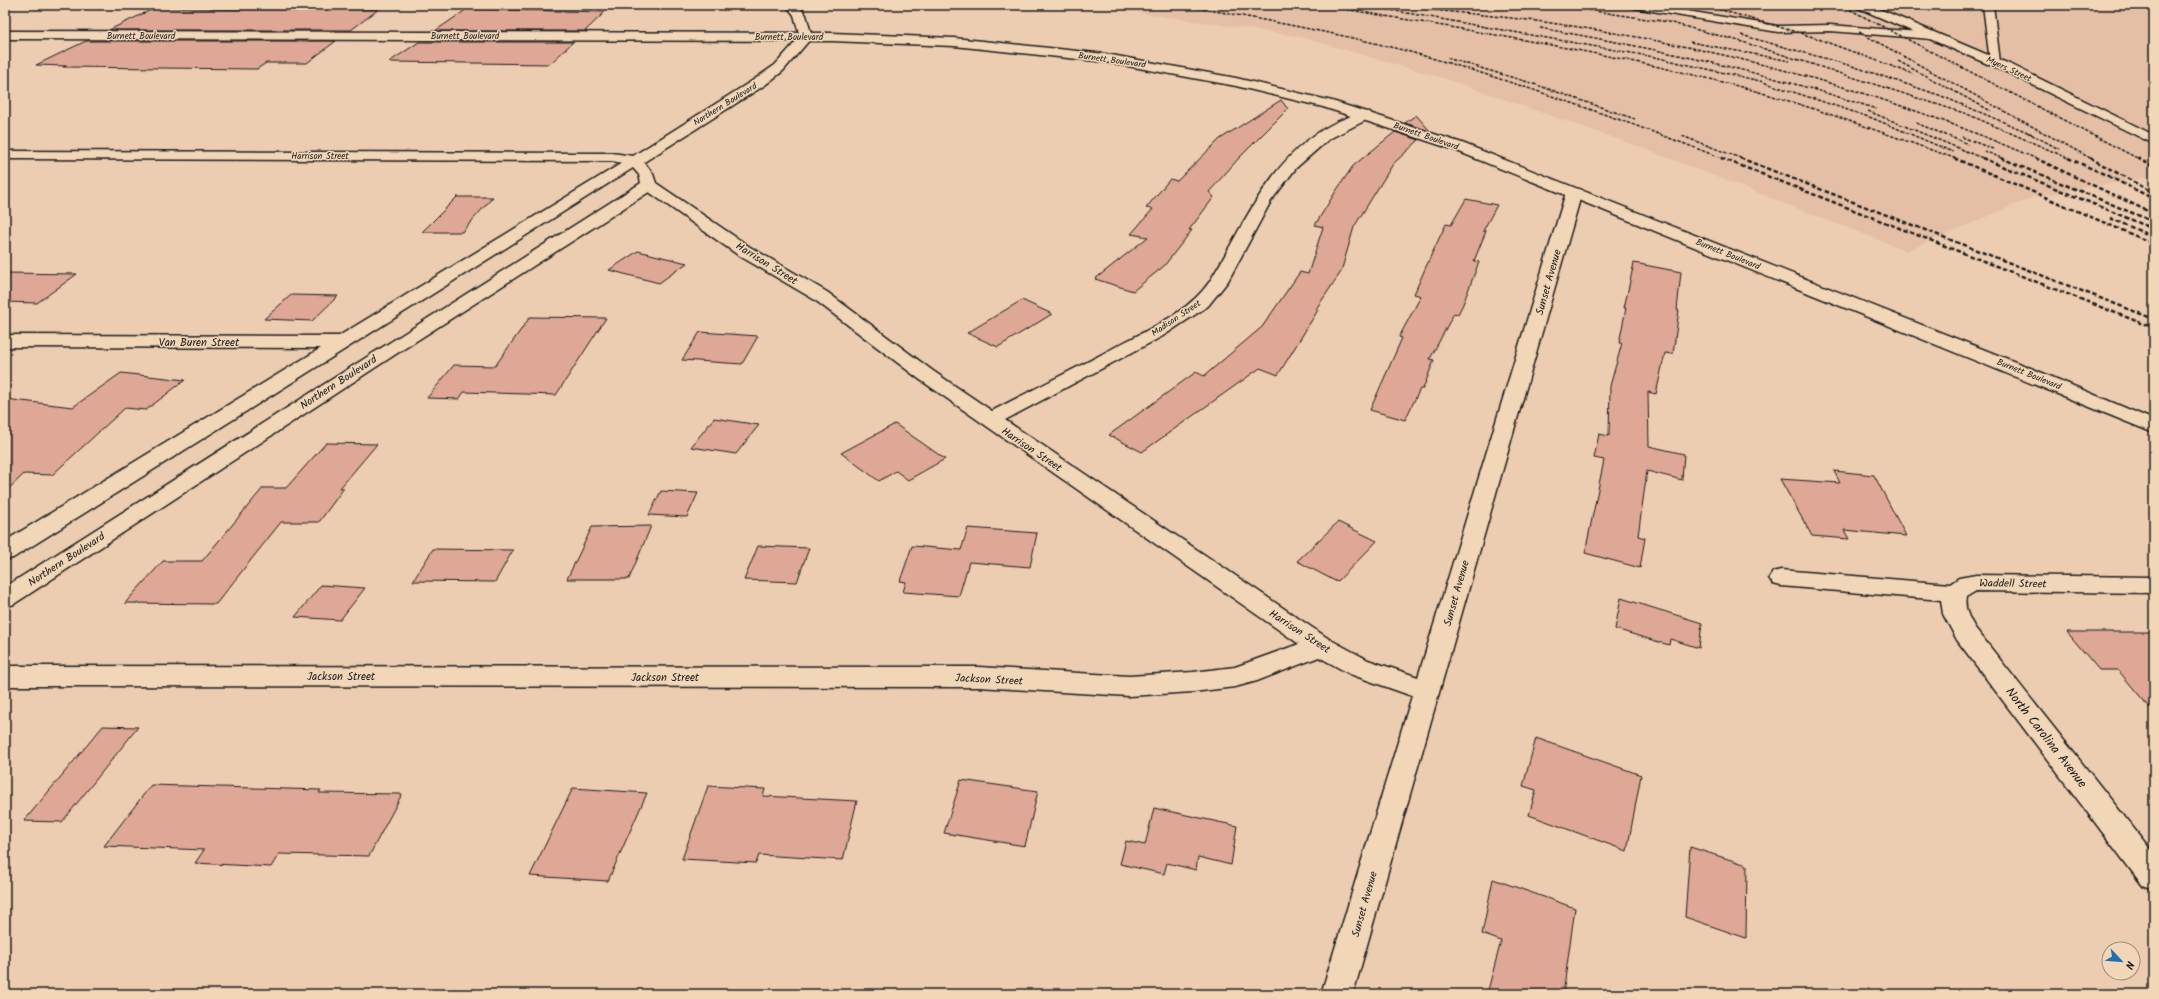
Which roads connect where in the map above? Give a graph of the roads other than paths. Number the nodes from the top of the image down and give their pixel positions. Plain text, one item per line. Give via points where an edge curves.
1 (792, 5) edge
2 (1634, 5) edge
3 (1860, 5) edge
4 (1988, 5) edge
5 (5, 35) edge
6 (1932, 36) junction
7 (806, 37) junction
8 (1995, 62) junction
9 (1365, 115) junction
10 (2154, 140) edge
11 (5, 155) edge
12 (634, 160) junction
13 (649, 185) junction
14 (1574, 192) junction
15 (5, 341) edge
16 (342, 342) junction
17 (392, 348) junction
18 (990, 420) junction
19 (2154, 427) edge
20 (5, 552) edge
21 (1781, 578) dead end
22 (2154, 585) edge
23 (1955, 593) junction
24 (5, 598) edge
25 (1320, 646) junction
26 (5, 676) edge
27 (1427, 691) junction
28 (2154, 877) edge
29 (1337, 994) edge

1 - 7 street via 800,15
2 - 6 lane via 1778,28 1830,28
3 - 6 street, Myers Street
4 - 8 lane
5 - 7 street, Burnett Boulevard
6 - 8 street, Myers Street
7 - 9 street, Burnett Boulevard via 954,42 1106,58 1296,95
7 - 12 street, Northern Boulevard via 779,68 760,82
8 - 10 street, Myers Street
9 - 14 street, Burnett Boulevard via 1457,146
9 - 18 street, Madison Street via 1323,135 1289,165 1275,182 1221,277 1202,302 1155,333
11 - 12 street, Harrison Street via 612,157
12 - 13 street via 646,174
12 - 16 street, Northern Boulevard
13 - 17 street, Northern Boulevard
13 - 18 street, Harrison Street via 744,251 821,296
14 - 19 street, Burnett Boulevard
14 - 27 street, Sunset Avenue
15 - 16 street, Van Buren Street
16 - 17 street, Van Buren Street
16 - 20 street, Northern Boulevard
17 - 24 street, Northern Boulevard
18 - 25 street, Harrison Street
21 - 23 street
22 - 23 street, Waddell Street via 1976,582 1967,584
23 - 28 street, North Carolina Avenue via 1953,608 1966,634
25 - 26 street, Jackson Street via 1235,677 1130,686 979,677
25 - 27 street, Harrison Street via 1359,667
27 - 29 street, Sunset Avenue

